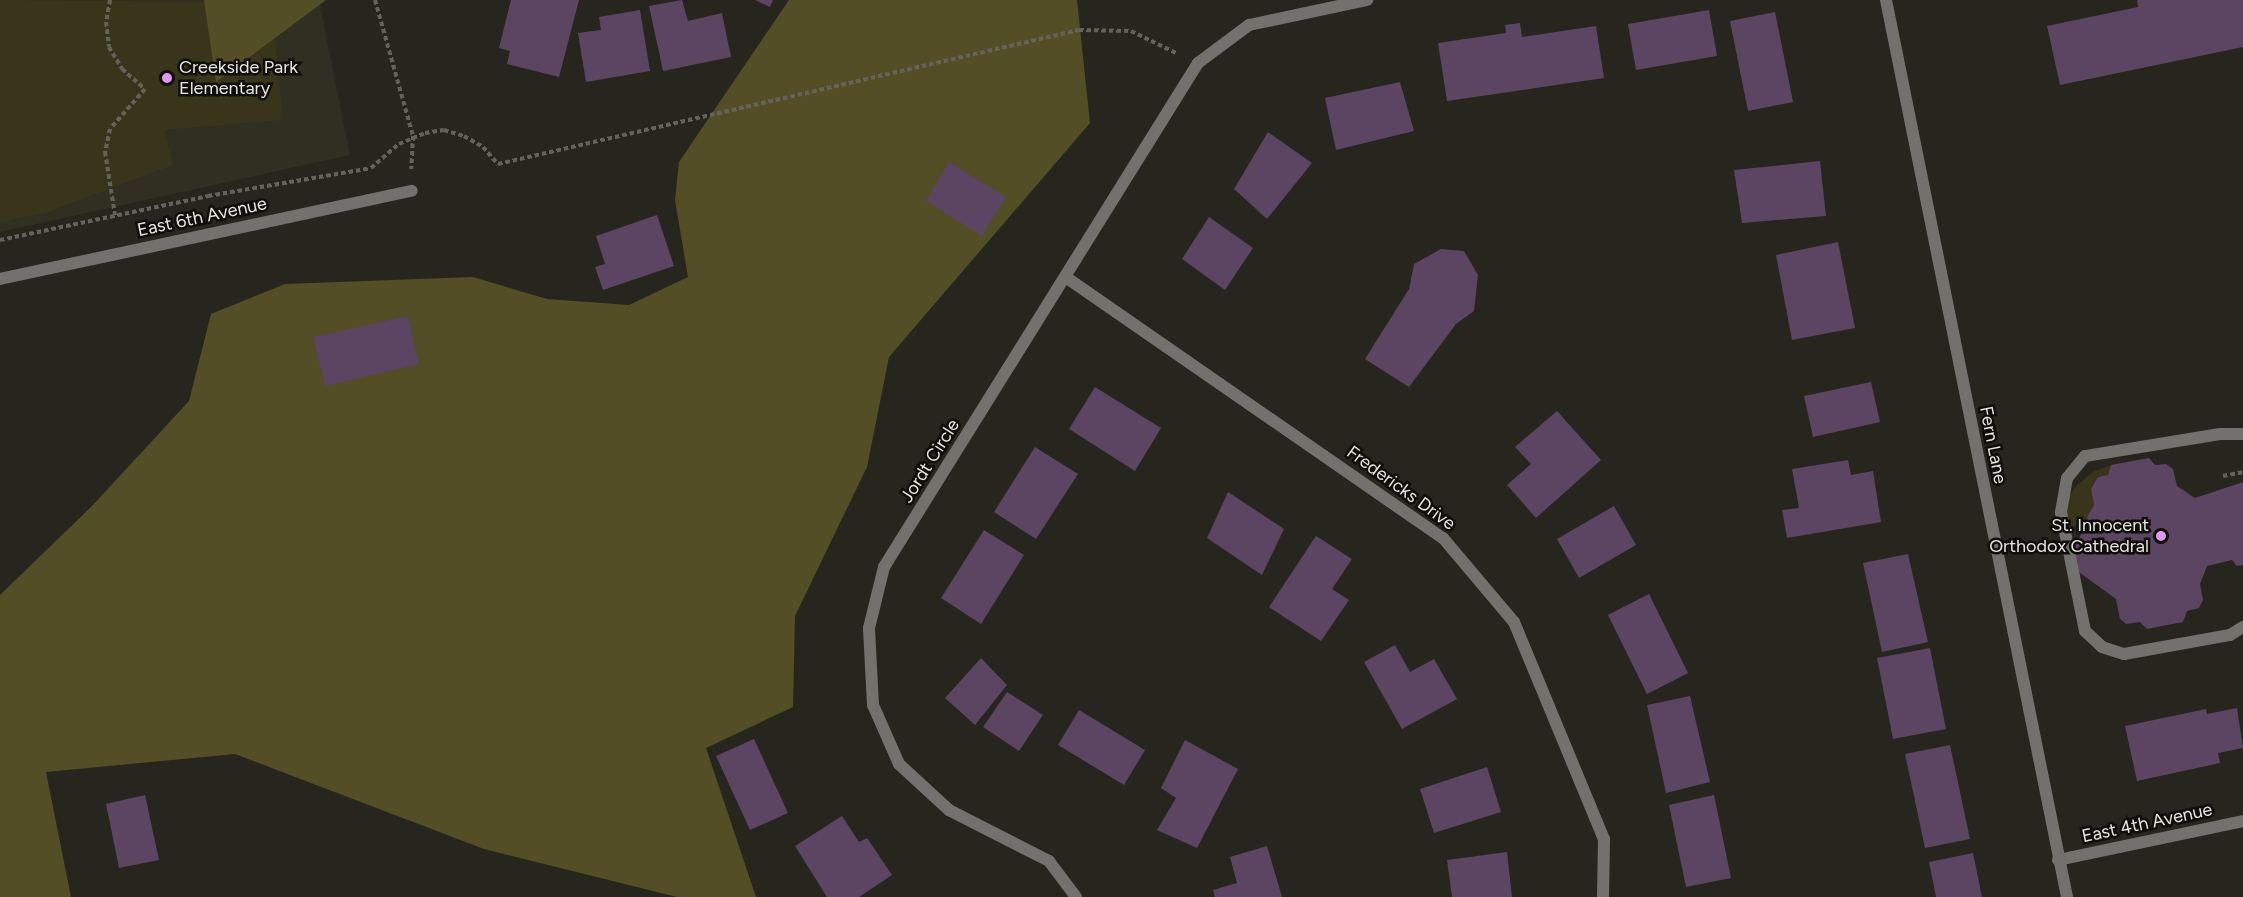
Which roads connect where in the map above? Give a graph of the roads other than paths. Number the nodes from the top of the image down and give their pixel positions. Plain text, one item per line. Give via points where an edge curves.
1 (1367, 0) edge
2 (1886, 0) edge
3 (412, 190) road end
4 (1067, 278) junction
5 (0, 279) edge
6 (2243, 434) edge
7 (2243, 627) edge
8 (2243, 820) edge
9 (2058, 860) junction
10 (1076, 897) edge
11 (1603, 897) edge
12 (2067, 897) edge

1 - 4 street, Jordt Circle via 1249,25 1198,63
2 - 9 street, Fern Lane
3 - 5 street, East 6th Avenue
4 - 10 street, Jordt Circle via 884,567 869,628 873,705 900,764 950,810 1049,861
4 - 11 street, Fredericks Drive via 1443,538 1514,622 1604,839
6 - 7 street via 2220,434 2085,456 2067,478 2061,512 2085,631 2102,647 2124,654 2230,635
8 - 9 street, East 4th Avenue
9 - 12 street, Fern Lane

